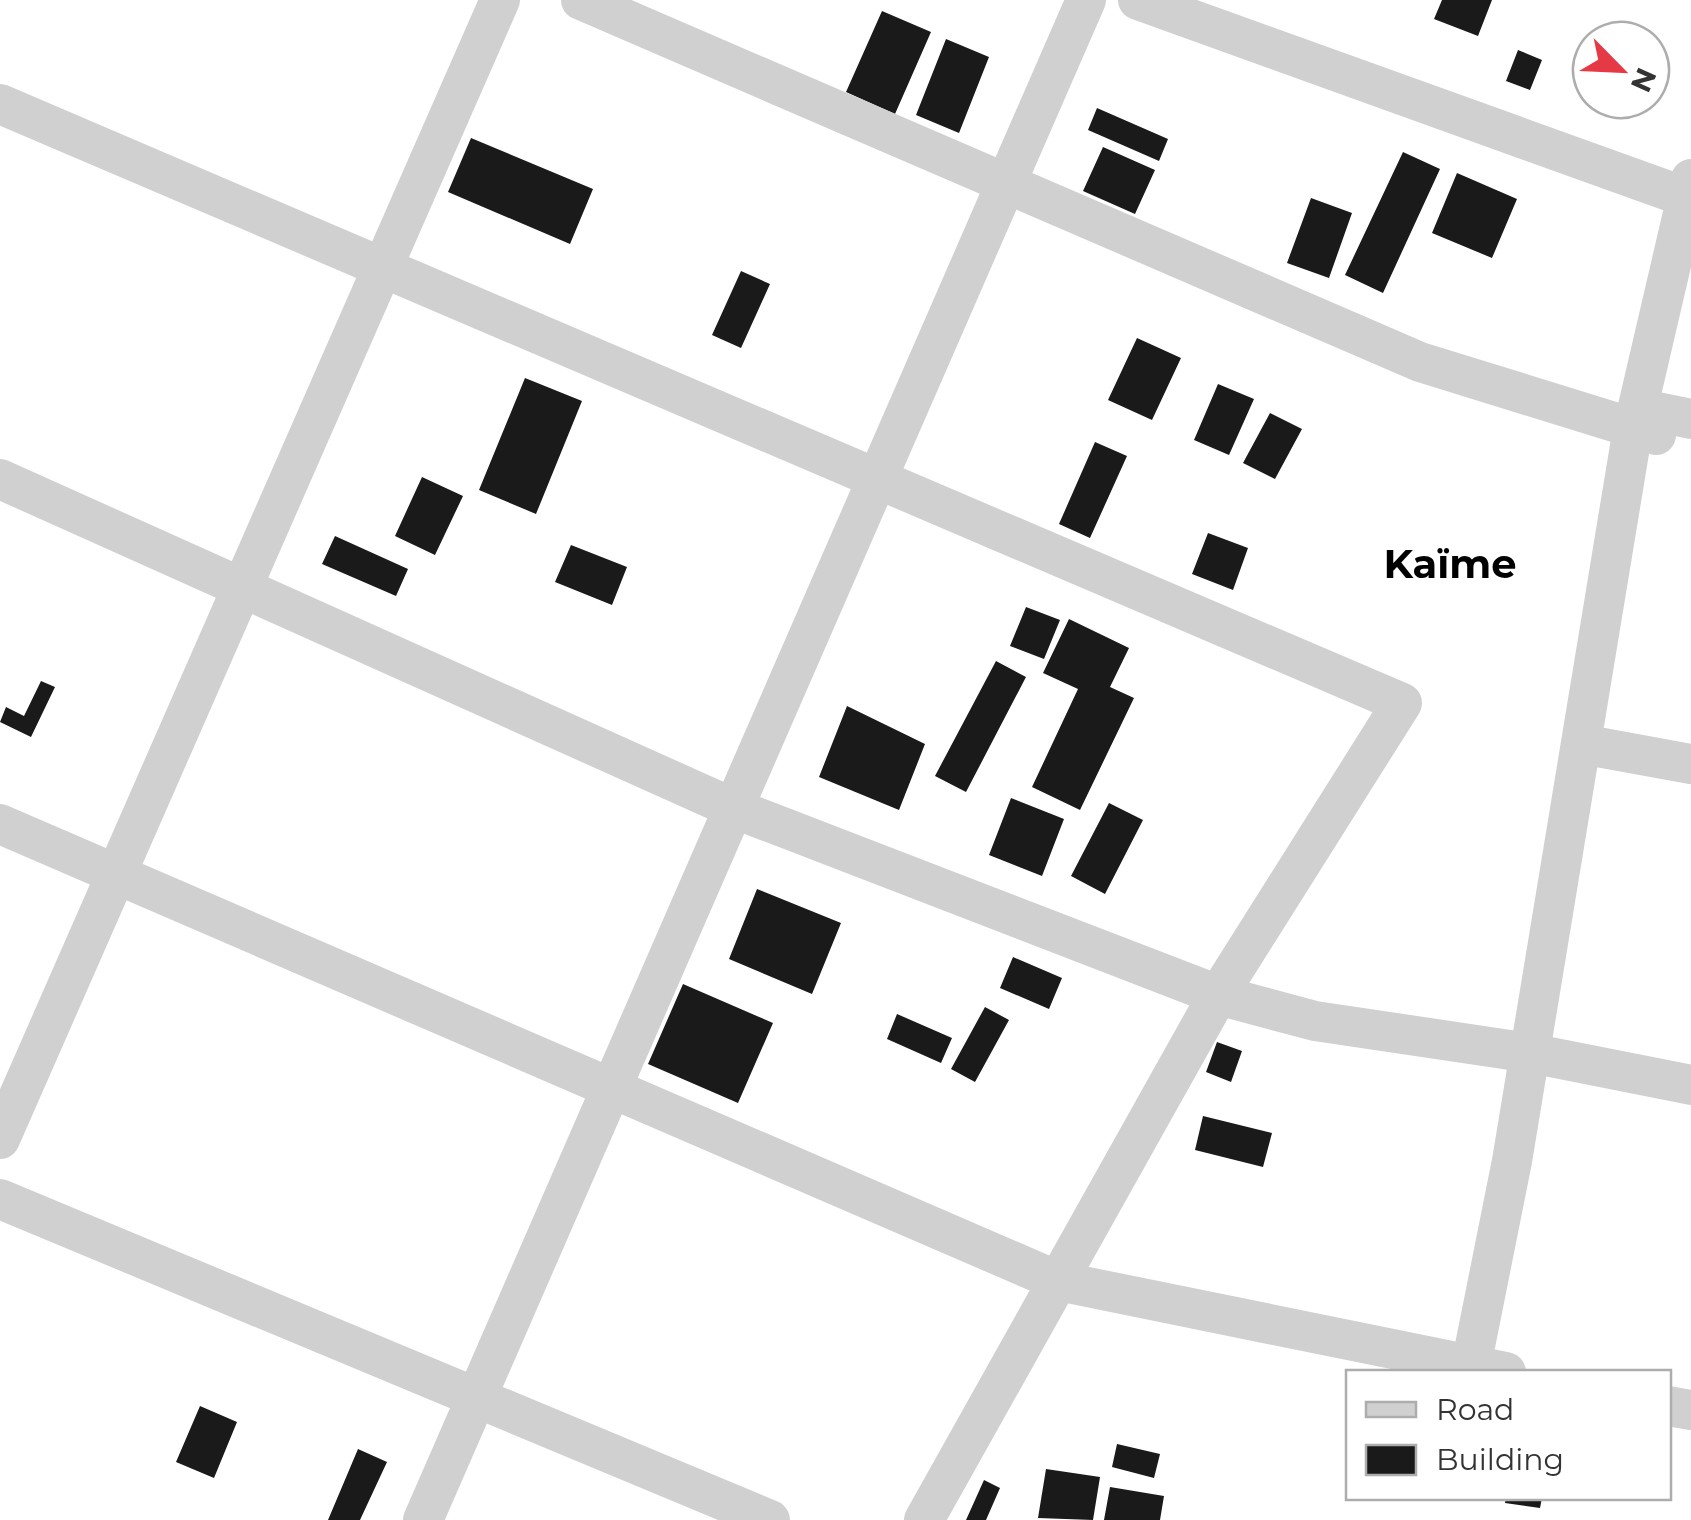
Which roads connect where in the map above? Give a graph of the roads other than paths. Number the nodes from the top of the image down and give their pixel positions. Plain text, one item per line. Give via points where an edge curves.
1 (500, 0) edge
2 (581, 0) edge
3 (1086, 0) edge
4 (1138, 0) edge
5 (0, 104) edge
6 (1006, 184) junction
7 (1690, 191) edge
8 (383, 267) junction
9 (1656, 423) edge
10 (0, 479) edge
11 (878, 479) junction
12 (242, 588) junction
13 (1581, 744) junction
14 (1691, 764) edge
15 (734, 808) junction
16 (0, 824) edge
17 (116, 874) junction
18 (1218, 994) junction
19 (1530, 1053) junction
20 (1691, 1085) edge
21 (612, 1088) junction
22 (0, 1139) edge
23 (0, 1199) edge
24 (1058, 1281) junction
25 (1489, 1369) edge
26 (477, 1397) junction
27 (423, 1520) edge
28 (770, 1520) edge
29 (924, 1520) edge

1 - 8 street
2 - 6 street
3 - 6 street
4 - 7 street
5 - 8 street
6 - 9 street via 1420,362
6 - 11 street
7 - 9 street
8 - 11 street
8 - 12 street
9 - 13 street
10 - 12 street
11 - 15 street
11 - 18 street via 1402,703
12 - 15 street
12 - 17 street
13 - 14 street
13 - 19 street
15 - 18 street
15 - 21 street
16 - 17 street
17 - 21 street
17 - 22 street
18 - 19 street via 1314,1022
18 - 24 street
19 - 20 street
19 - 25 street
21 - 24 street
21 - 26 street
23 - 26 street
24 - 25 street
24 - 29 street
26 - 27 street
26 - 28 street

